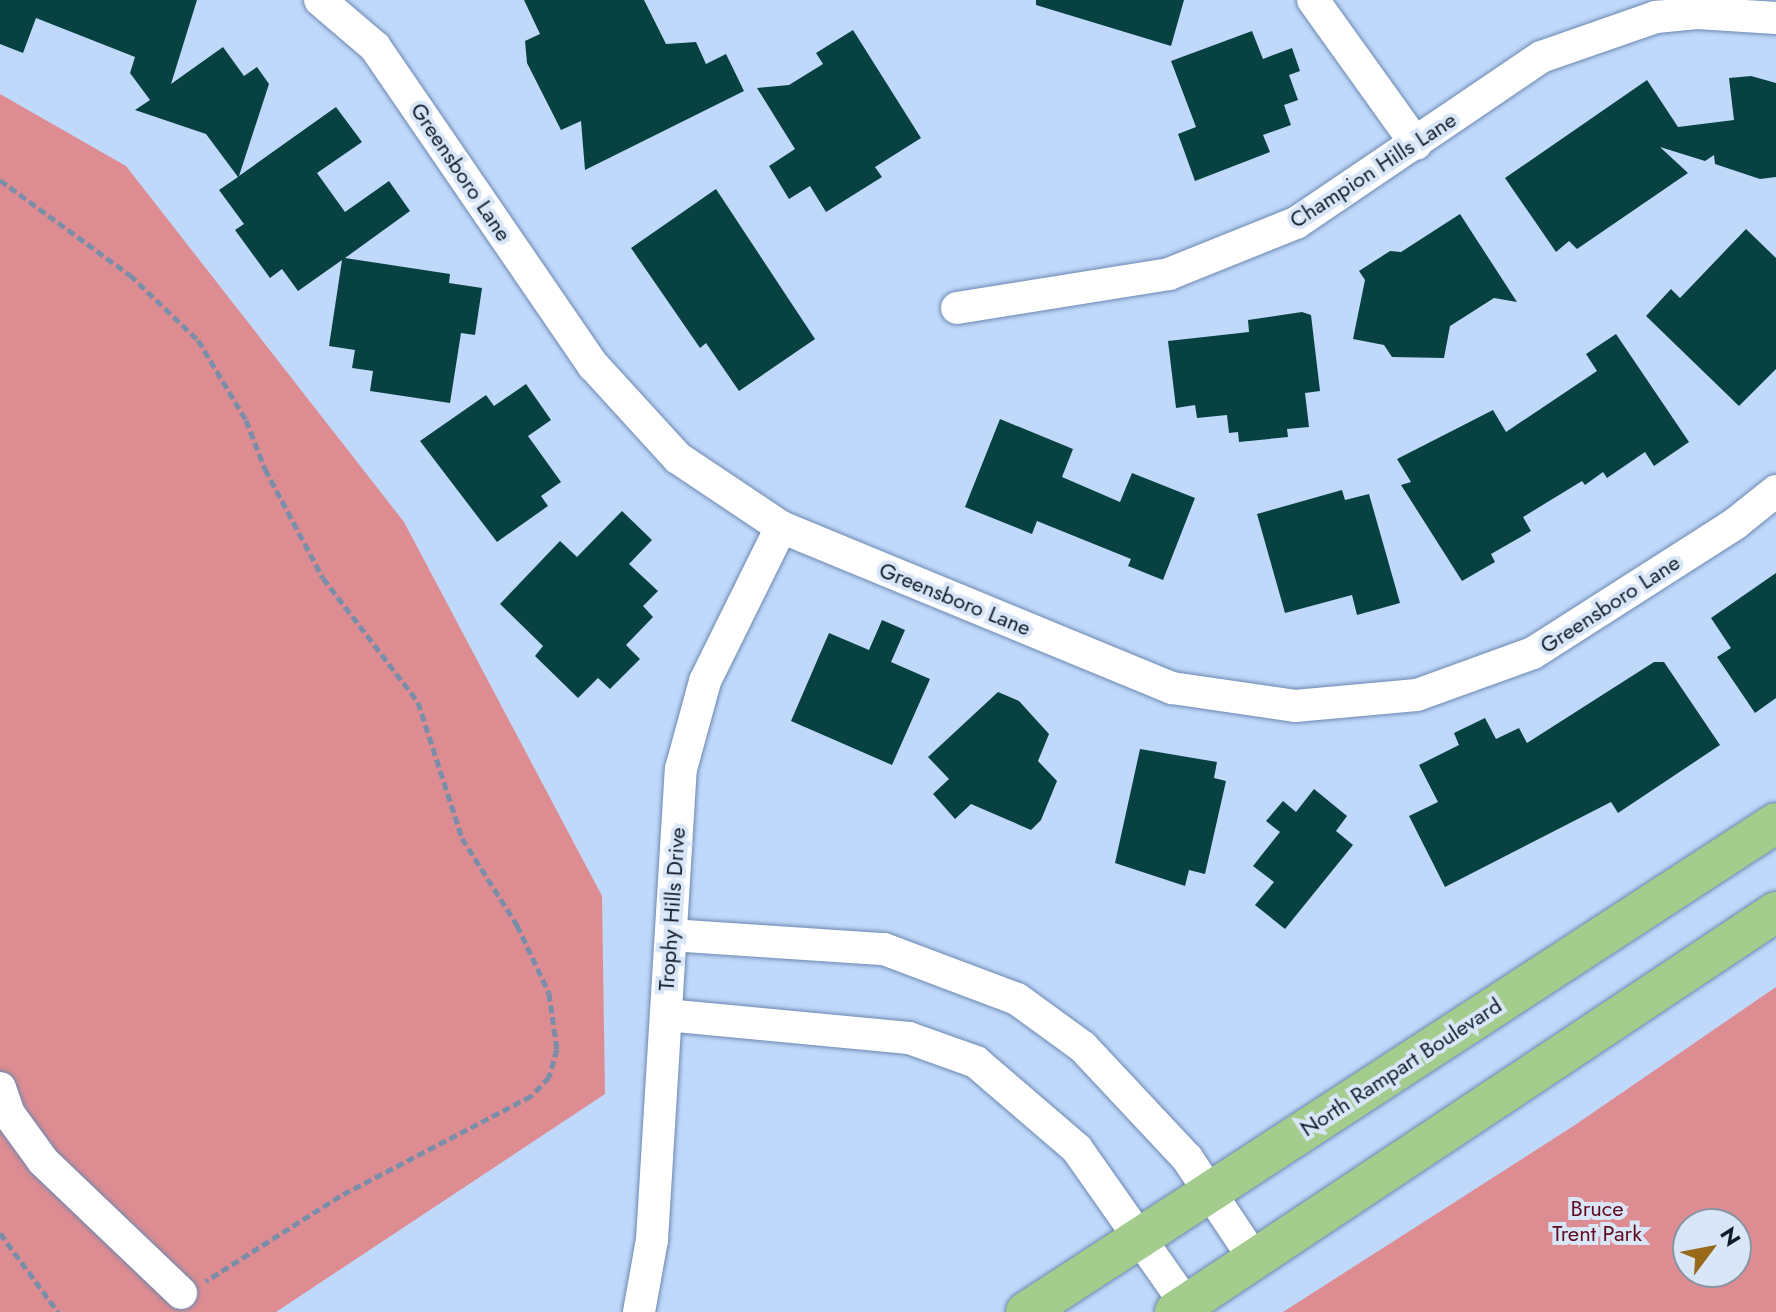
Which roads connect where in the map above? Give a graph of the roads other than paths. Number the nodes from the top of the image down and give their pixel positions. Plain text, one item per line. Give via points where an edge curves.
1 (320, 0) edge
2 (1313, 0) edge
3 (1776, 18) edge
4 (1416, 144) junction
5 (957, 308) dead end
6 (1776, 491) edge
7 (781, 527) junction
8 (1776, 823) edge
9 (1776, 912) edge
10 (671, 935) junction
11 (666, 1015) junction
12 (0, 1088) edge
13 (1209, 1192) junction
14 (1139, 1236) junction
15 (1253, 1257) junction
16 (181, 1293) road end
17 (1180, 1308) edge
18 (639, 1312) edge
19 (1026, 1312) edge

1 - 7 street, Greensboro Lane via 375,47 593,365 678,458
2 - 4 street
3 - 4 street, Champion Hills Lane via 1697,13 1656,17 1541,57
4 - 5 street, Champion Hills Lane via 1296,223 1169,274
6 - 7 street, Greensboro Lane via 1736,523 1533,653 1417,695 1295,706 1172,688
7 - 10 street, Trophy Hills Drive via 705,681 681,769
8 - 13 main road, North Rampart Boulevard
9 - 15 main road
10 - 11 street, Trophy Hills Drive
10 - 13 street via 884,949 1017,999 1083,1047 1187,1158
11 - 14 street via 909,1038 976,1062 1077,1149
11 - 18 street, Trophy Hills Drive via 652,1240
12 - 16 street via 9,1114 43,1161
13 - 14 main road, North Rampart Boulevard
13 - 15 street
14 - 17 street
14 - 19 main road, North Rampart Boulevard
15 - 17 main road

